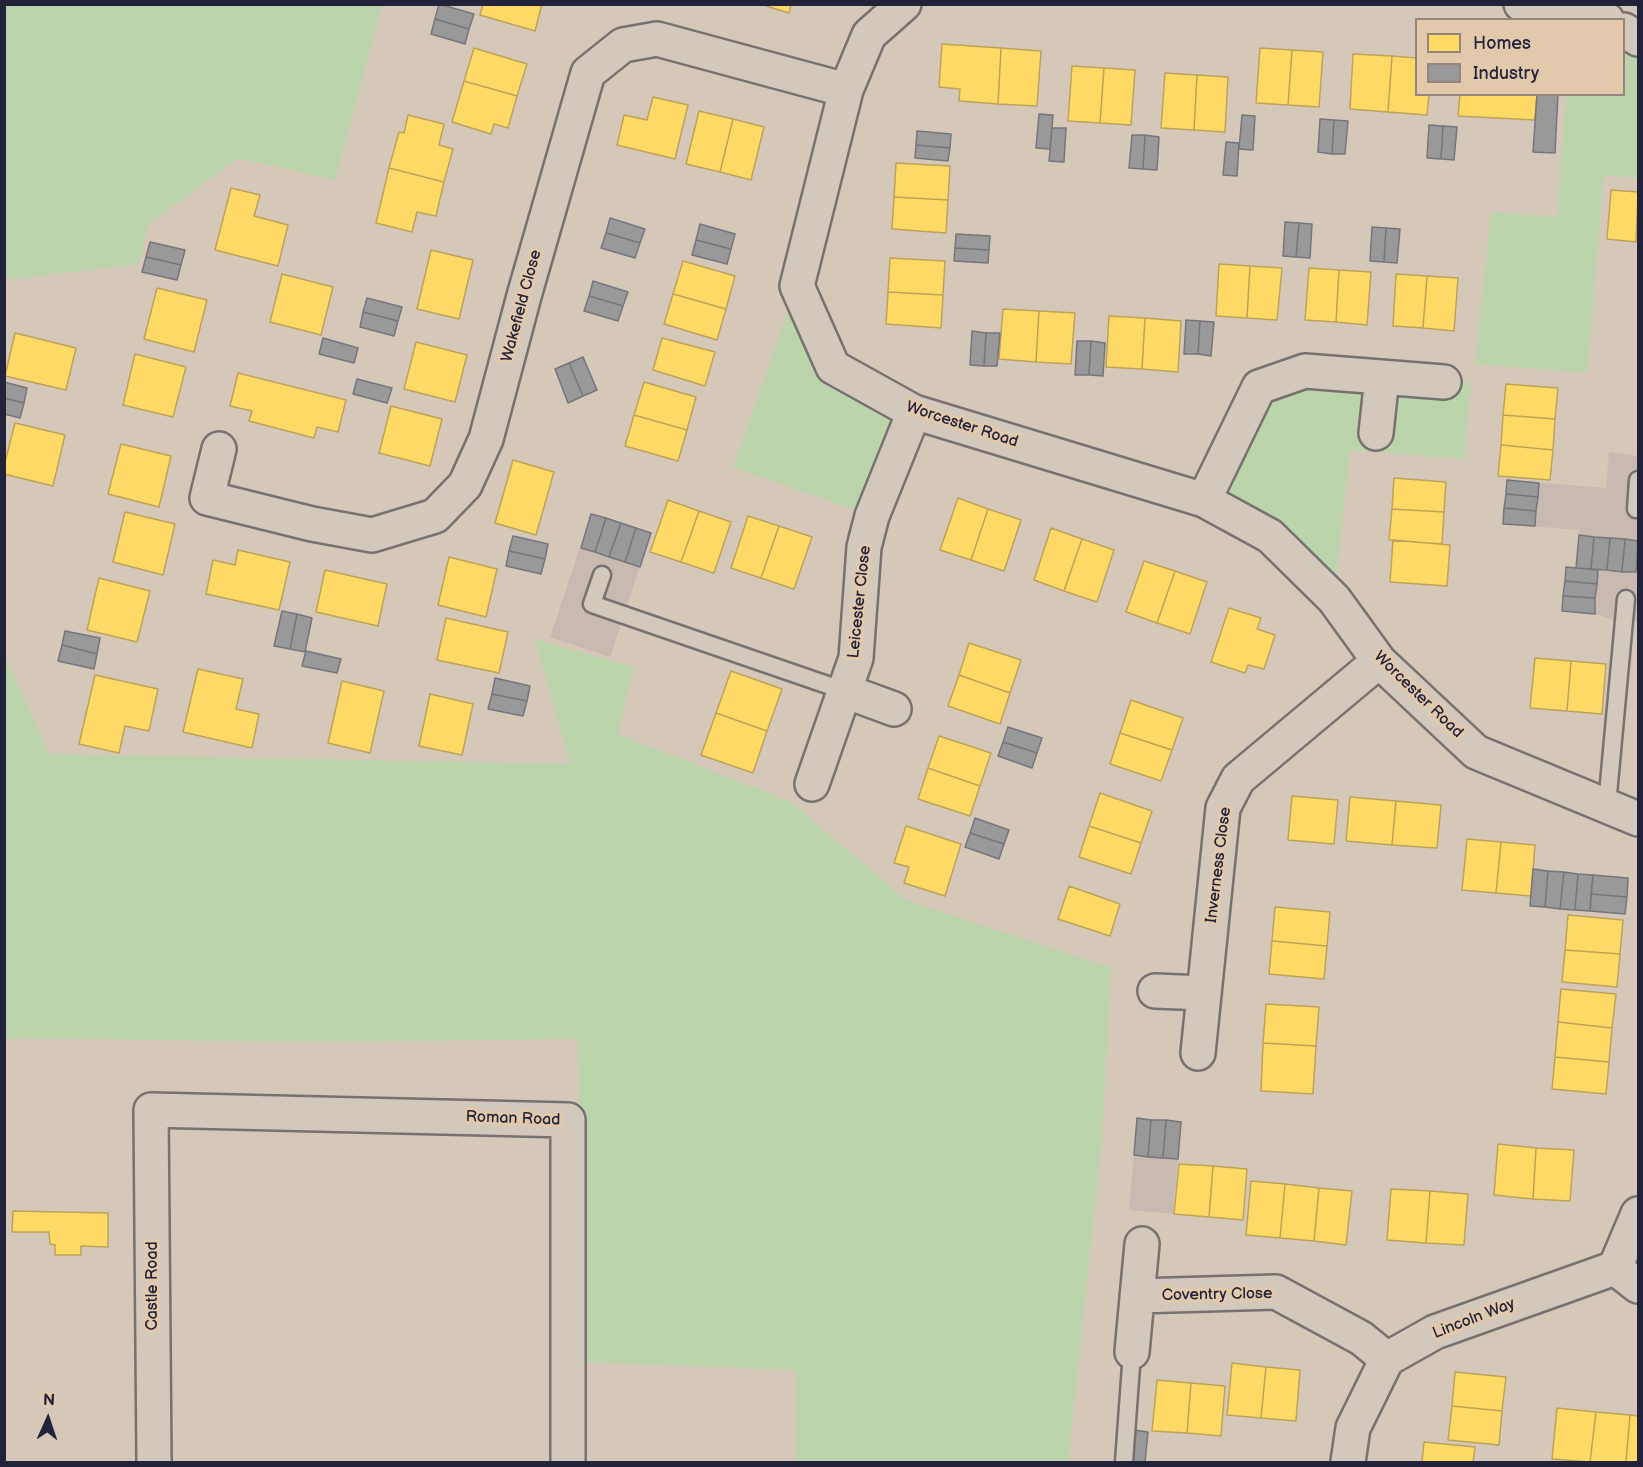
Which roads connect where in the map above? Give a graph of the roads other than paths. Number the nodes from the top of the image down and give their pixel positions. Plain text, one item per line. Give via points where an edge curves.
1 (904, 4) edge
2 (1521, 4) edge
3 (1604, 18) edge
4 (1625, 31) edge
5 (1638, 39) edge
6 (846, 90) junction
7 (1382, 377) junction
8 (1444, 382) dead end
9 (914, 412) junction
10 (1376, 433) dead end
11 (219, 449) dead end
12 (1638, 480) edge
13 (1204, 500) junction
14 (1636, 509) dead end
15 (602, 575) dead end
16 (1626, 598) dead end
17 (1379, 662) junction
18 (845, 691) junction
19 (894, 709) dead end
20 (812, 784) dead end
21 (1607, 805) junction
22 (1638, 819) edge
23 (1155, 991) dead end
24 (1204, 993) junction
25 (1198, 1053) dead end
26 (152, 1110) joint
27 (1638, 1214) edge
28 (1142, 1244) dead end
29 (1627, 1277) edge
30 (1137, 1296) junction
31 (1132, 1352) joint
32 (1387, 1359) junction
33 (154, 1462) edge
34 (568, 1462) edge
35 (1124, 1462) edge
36 (1348, 1462) edge

1 - 6 street, Worcester Road via 869,35
2 - 3 street via 1573,9
4 - 5 street
6 - 9 street, Worcester Road via 797,286 833,367
6 - 11 street, Wakefield Close via 657,39 622,45 588,73 486,439 465,485 435,516 372,536 207,498
7 - 8 street
7 - 10 street
7 - 13 street via 1305,371 1259,387
9 - 13 street, Worcester Road
9 - 18 street, Leicester Close via 872,516 864,547 856,658
12 - 14 lane
13 - 17 street, Worcester Road via 1270,536 1334,599
15 - 18 lane via 592,604
16 - 21 lane
17 - 21 street, Worcester Road via 1476,752
17 - 24 street, Inverness Close via 1238,779 1223,808
18 - 19 street
18 - 20 street, Leicester Close
21 - 22 street, Worcester Road
23 - 24 street
24 - 25 street, Inverness Close
26 - 33 street, Castle Road
26 - 34 street, Roman Road via 568,1120
27 - 29 street, Lincoln Way
28 - 30 street, Coventry Close
29 - 32 street, Lincoln Way via 1435,1332
30 - 31 street, Coventry Close
30 - 32 street, Coventry Close via 1276,1292 1361,1338
31 - 35 lane
32 - 36 street via 1353,1428

